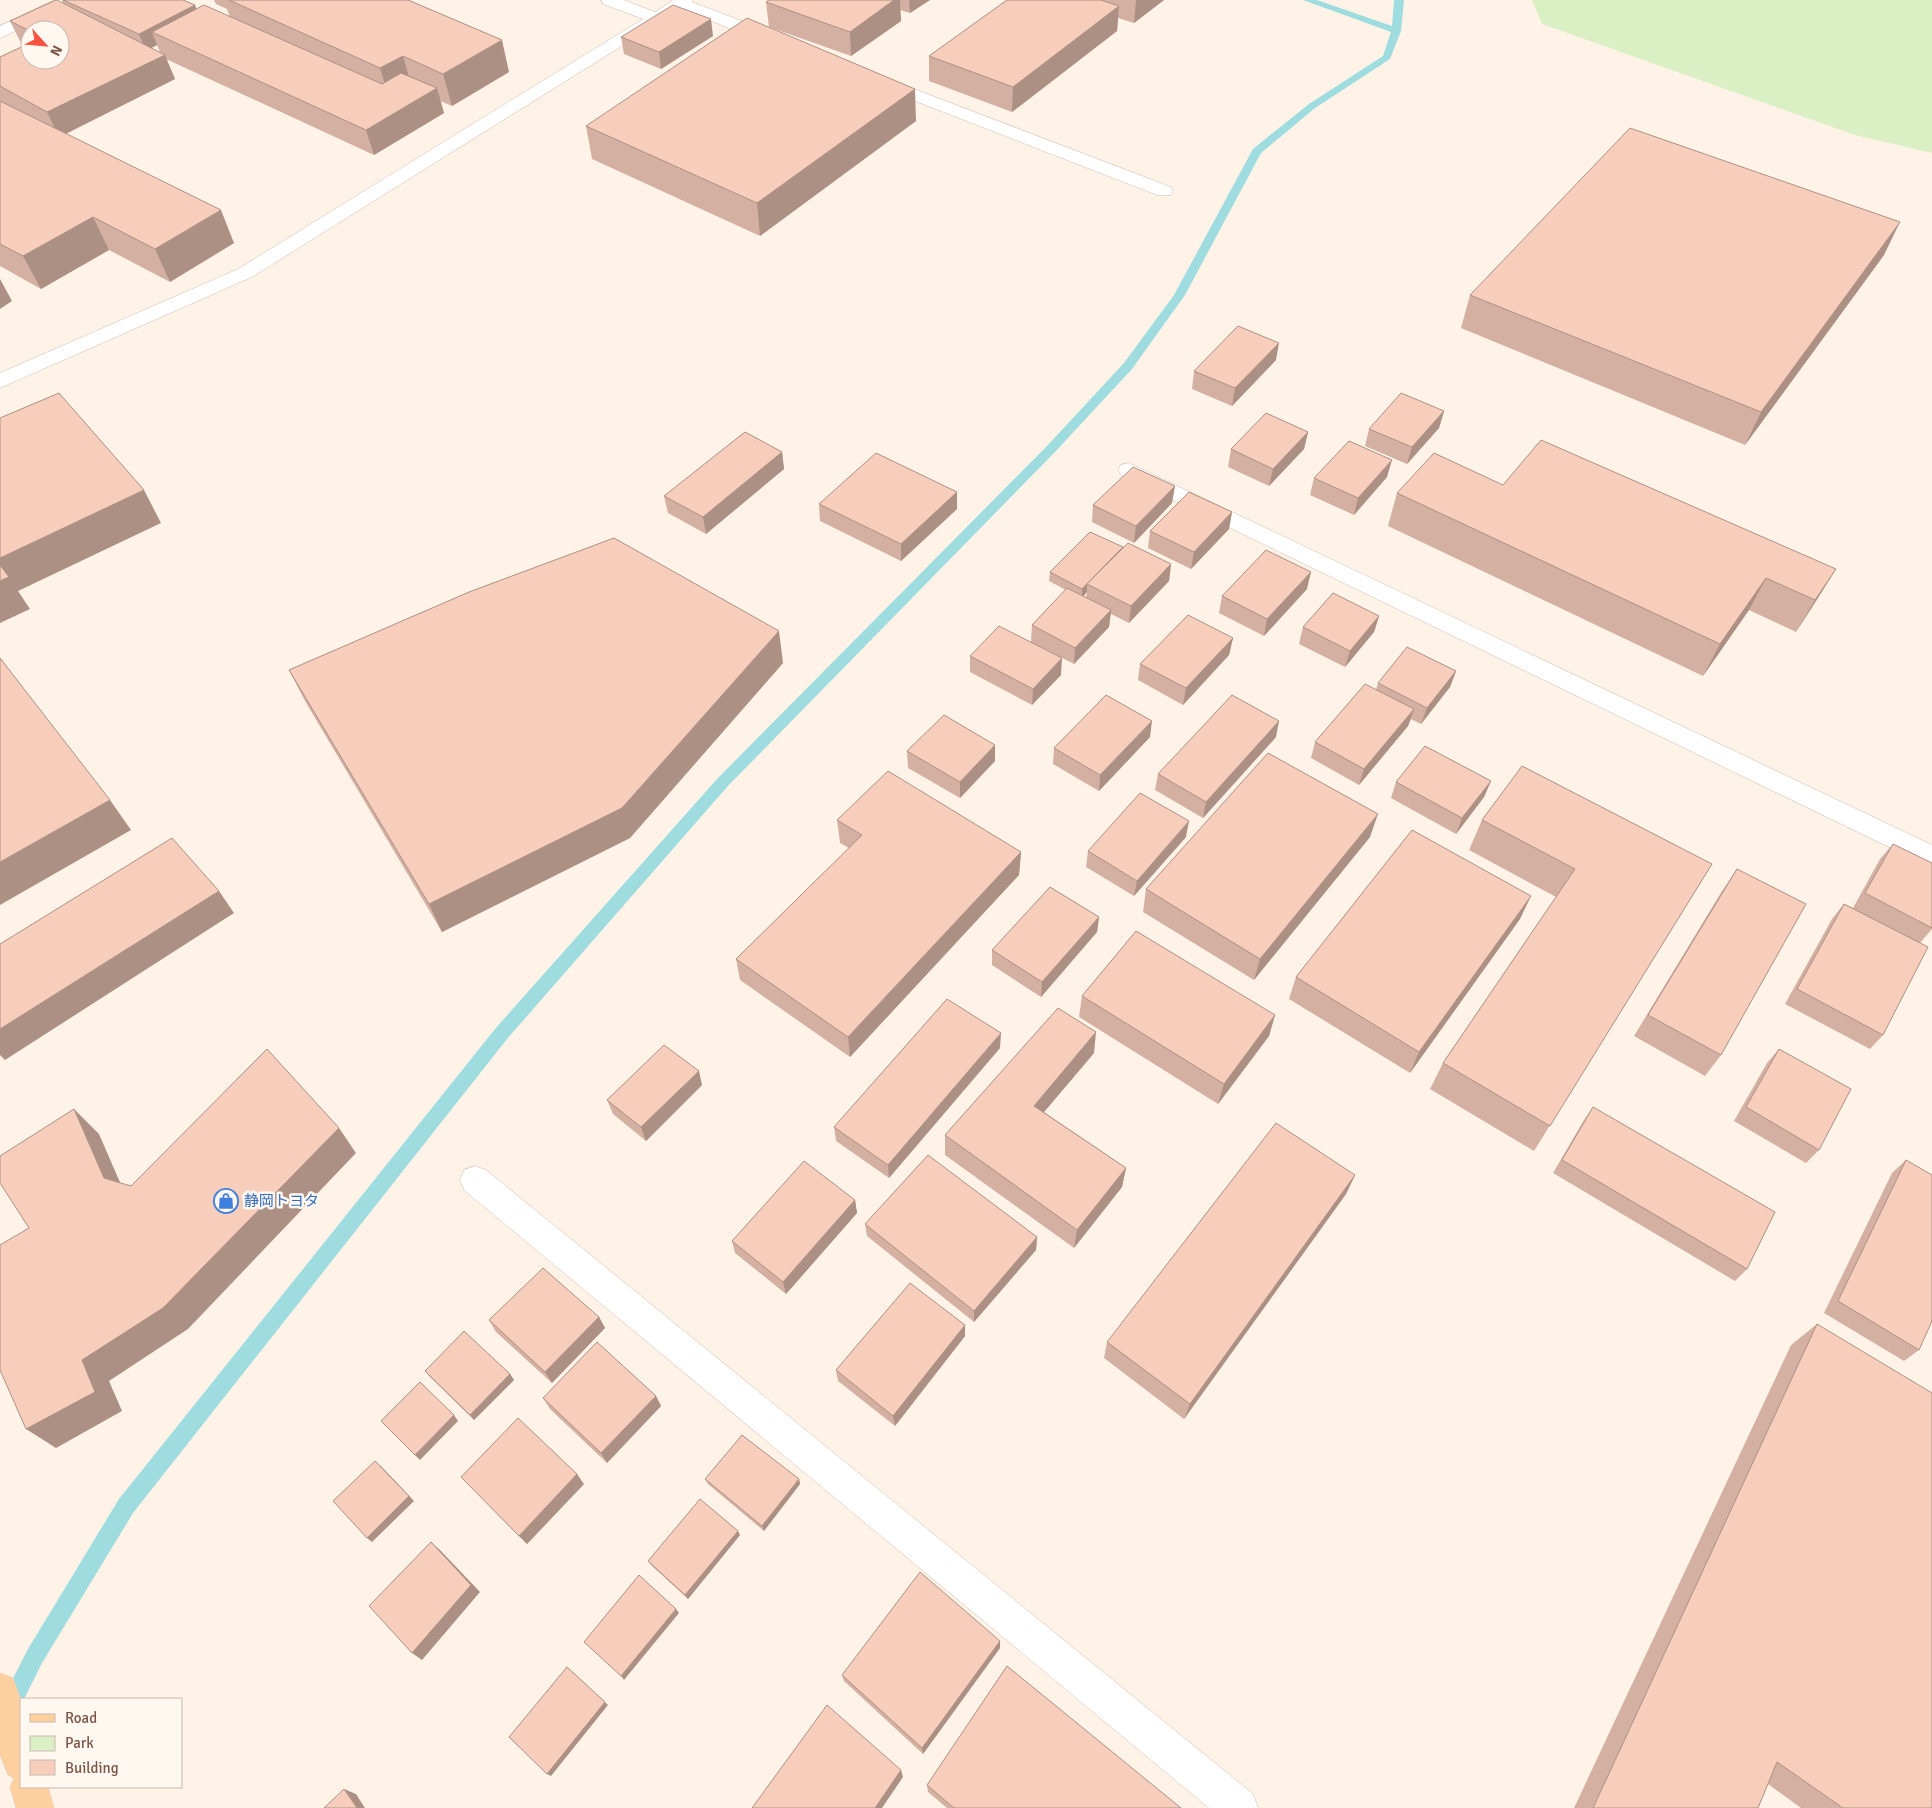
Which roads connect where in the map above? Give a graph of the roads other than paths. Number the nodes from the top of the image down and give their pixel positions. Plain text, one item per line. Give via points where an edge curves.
1 (68, 0) edge
2 (609, 0) edge
3 (683, 2) edge
4 (656, 18) junction
5 (0, 33) edge
6 (783, 43) edge
7 (866, 75) edge
8 (1164, 191) dead end
9 (0, 381) edge
10 (1130, 470) edge
11 (1932, 856) edge
12 (476, 1180) dead end
13 (0, 1691) edge
14 (20, 1759) edge
15 (29, 1788) edge
16 (35, 1808) edge
17 (1239, 1808) edge

1 - 5 street
2 - 4 street
3 - 4 street
3 - 6 street
4 - 9 street via 245,274
7 - 8 street
10 - 11 street
12 - 17 street
13 - 14 main road
15 - 16 main road

